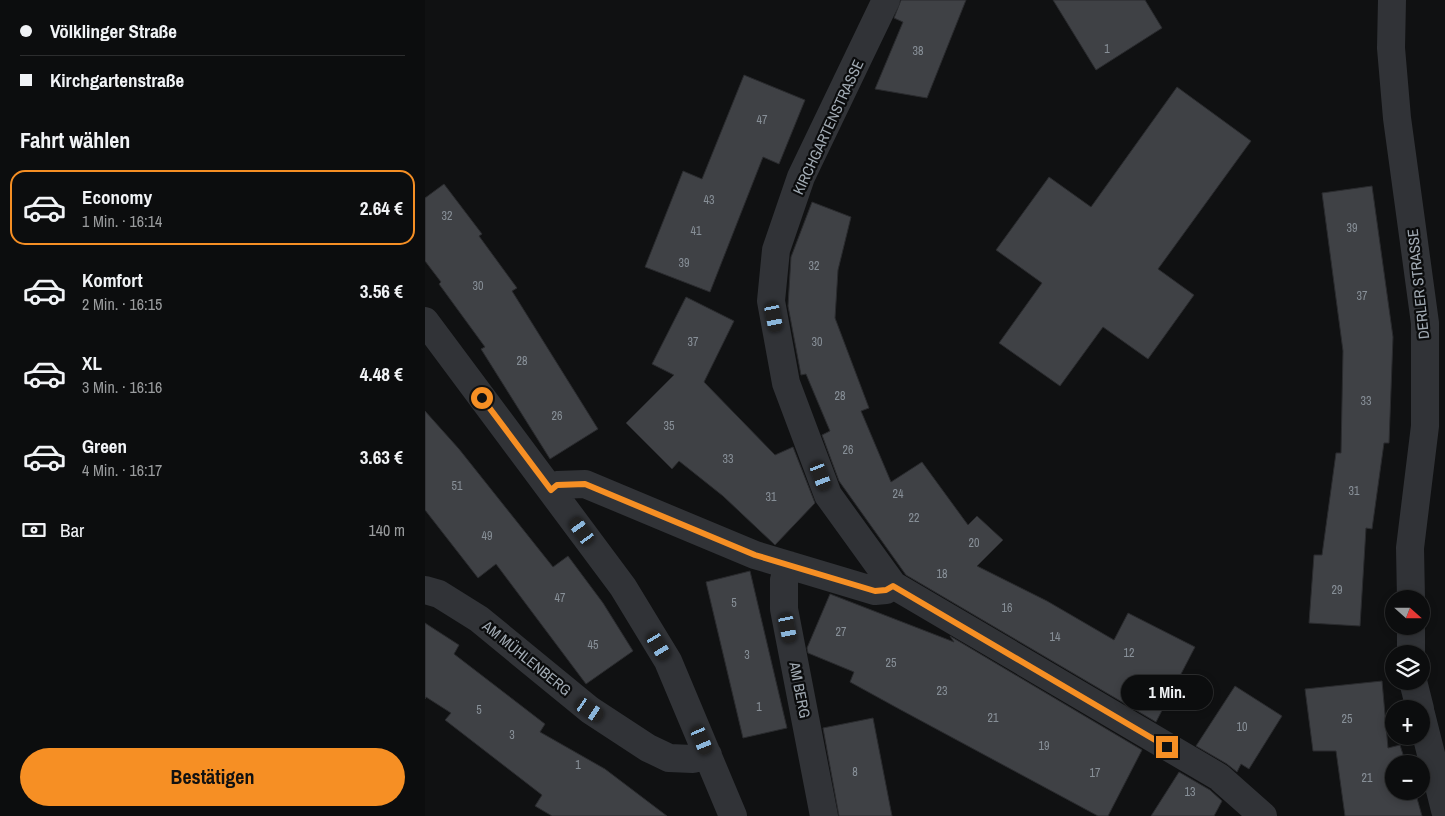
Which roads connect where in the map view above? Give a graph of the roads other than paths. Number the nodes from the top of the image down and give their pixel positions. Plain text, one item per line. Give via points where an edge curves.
1 (886, 0) edge
2 (1391, 0) edge
3 (425, 321) edge
4 (551, 490) junction
5 (789, 565) junction
6 (893, 586) junction
7 (425, 590) edge
8 (1411, 590) edge
9 (1429, 745) edge
10 (708, 756) junction
11 (1445, 810) edge
12 (733, 816) edge
13 (824, 816) edge
14 (1263, 816) edge

1 - 6 street, KIRCHGARTENSTRASSE via 801,177 776,250 771,301 786,383 828,495
2 - 8 street, DERLER STRASSE via 1397,118 1425,323 1425,426 1410,548
3 - 4 street
4 - 5 street via 557,485 585,484 755,555
4 - 10 street via 623,587 668,661
5 - 6 street via 875,591
5 - 13 street, AM BERG via 784,580 784,609
6 - 14 street, KIRCHGARTENSTRASSE via 1219,777
7 - 10 street, AM MÜHLENBERG via 439,594 479,619 590,710 649,748 669,758
9 - 11 street
10 - 12 street

